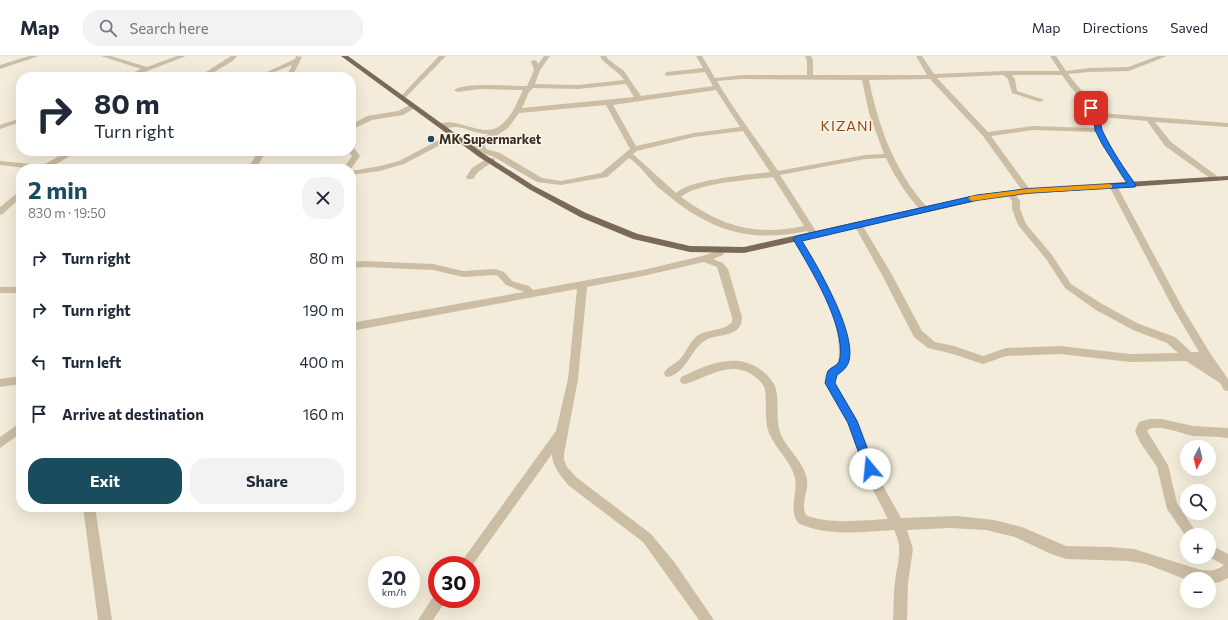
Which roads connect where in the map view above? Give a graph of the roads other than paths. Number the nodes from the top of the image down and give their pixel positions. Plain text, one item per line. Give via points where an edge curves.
1 (36, 56) edge
2 (104, 56) edge
3 (183, 56) edge
4 (234, 56) edge
5 (346, 56) edge
6 (443, 56) edge
7 (547, 56) edge
8 (603, 56) edge
9 (699, 56) edge
10 (808, 56) edge
11 (919, 56) edge
12 (1053, 56) edge
13 (1164, 56) edge
14 (299, 58) edge
15 (534, 61) dead end
16 (0, 67) edge
17 (147, 69) junction
18 (537, 70) junction
19 (706, 70) junction
20 (139, 72) edge
21 (210, 72) edge
22 (270, 72) dead end
23 (292, 72) edge
24 (1004, 73) junction
25 (667, 74) dead end
26 (1066, 75) junction
27 (865, 77) junction
28 (932, 77) junction
29 (810, 78) junction
30 (712, 80) junction
31 (628, 82) junction
32 (529, 88) junction
33 (717, 88) junction
34 (457, 90) dead end
35 (638, 97) junction
36 (402, 98) junction
37 (1040, 100) dead end
38 (607, 103) junction
39 (412, 106) junction
40 (517, 111) junction
41 (1098, 115) junction
42 (1149, 119) junction
43 (16, 122) edge
44 (356, 125) edge
45 (1228, 125) edge
46 (441, 126) junction
47 (0, 127) edge
48 (745, 129) junction
49 (1098, 130) junction
50 (495, 132) junction
51 (986, 134) junction
52 (455, 135) junction
53 (473, 148) junction
54 (483, 150) junction
55 (631, 151) junction
56 (67, 156) edge
57 (889, 156) junction
58 (491, 160) junction
59 (0, 163) edge
60 (55, 164) edge
61 (16, 165) edge
62 (356, 172) edge
63 (775, 174) junction
64 (470, 177) dead end
65 (1228, 178) edge
66 (1217, 179) junction
67 (1133, 185) junction
68 (1113, 186) junction
69 (1027, 191) junction
70 (1010, 193) junction
71 (16, 197) edge
72 (676, 197) junction
73 (924, 209) junction
74 (0, 212) edge
75 (858, 225) junction
76 (812, 232) junction
77 (797, 239) junction
78 (720, 253) junction
79 (704, 259) junction
80 (356, 265) edge
81 (582, 285) junction
82 (0, 290) edge
83 (16, 290) edge
84 (531, 294) junction
85 (356, 326) edge
86 (1206, 356) junction
87 (1189, 357) junction
88 (669, 373) dead end
89 (685, 380) dead end
90 (16, 381) edge
91 (0, 383) edge
92 (1225, 384) edge
93 (16, 431) edge
94 (561, 433) junction
95 (1228, 433) edge
96 (0, 443) edge
97 (90, 512) edge
98 (898, 524) junction
99 (1187, 528) edge
100 (1216, 554) edge
101 (472, 556) edge
102 (1228, 561) edge
103 (1228, 570) edge
104 (434, 608) edge
105 (105, 620) edge
106 (425, 620) edge
107 (707, 620) edge
108 (900, 620) edge

1 - 16 street
2 - 17 street
3 - 17 street
4 - 21 street
5 - 36 main road
6 - 36 street
7 - 18 street
8 - 31 street via 622,72
9 - 19 street
10 - 29 street
11 - 28 street
12 - 26 street
13 - 26 street via 1129,69 1089,70
14 - 22 street
14 - 23 street
15 - 18 street
17 - 20 street
18 - 32 street
19 - 25 street
19 - 30 street
24 - 26 street
24 - 28 street
24 - 37 street via 1014,82 1014,92
26 - 41 street
27 - 28 street
27 - 29 street
27 - 57 street via 877,127
28 - 51 street
29 - 30 street via 742,77
30 - 33 street
31 - 32 street
31 - 35 street
32 - 34 street via 481,87
32 - 40 street
33 - 35 street
33 - 48 street
35 - 38 street
36 - 39 main road
38 - 40 street
38 - 55 street
39 - 44 street via 400,113 370,118
39 - 46 main road
40 - 50 street via 505,126
41 - 42 street
41 - 49 street
42 - 45 street
42 - 66 street via 1168,144
43 - 47 street
46 - 50 street via 458,125 478,132
46 - 52 main road
48 - 55 street via 694,135
48 - 63 street
49 - 51 street via 1033,128
49 - 67 street
50 - 54 street via 484,141 481,146
51 - 69 street
52 - 53 main road
52 - 62 street via 393,166
53 - 54 street
53 - 58 main road
54 - 55 street via 497,155 540,180 561,183 604,175
55 - 72 street via 651,176
56 - 60 street
57 - 63 street via 865,157
57 - 73 street via 907,191
58 - 64 street
58 - 78 main road via 570,209 604,224 651,242 690,251
59 - 61 street
63 - 72 street via 715,182 680,192
63 - 76 street
65 - 66 main road
66 - 67 main road
67 - 68 main road
68 - 69 main road
68 - 86 street
69 - 70 main road
70 - 73 main road
70 - 87 street via 1016,201 1022,225 1049,257 1068,286 1136,327 1171,340
71 - 74 street
72 - 76 street via 689,209 705,218 742,232
73 - 75 main road
75 - 76 main road
75 - 87 street via 918,334 932,345 983,360 1006,352 1060,350 1130,358
76 - 77 main road
77 - 78 main road
77 - 98 street via 819,277 842,332 845,359 843,365 832,373 830,383 852,421 876,484
78 - 79 street
79 - 81 street
79 - 88 street via 720,265 723,269 737,323 731,330 700,339 692,346 684,362
80 - 84 street via 433,267 463,274 494,272 501,274 509,283 526,288
81 - 84 street
81 - 94 street via 573,379
82 - 83 street
84 - 85 street
86 - 87 street
86 - 92 street
87 - 92 street
89 - 98 street via 703,372 734,364 750,367 766,381 770,388 775,433 799,471 802,486 798,504 802,520 843,526
90 - 91 street
93 - 96 street
94 - 101 street
94 - 107 street via 558,460 570,478 579,488 634,526 647,539
95 - 99 street via 1194,431 1164,423 1143,425 1141,431 1144,438 1162,465 1171,505
97 - 105 street
98 - 103 street via 951,522 1001,527 1017,531 1061,552 1106,553 1150,559 1193,576 1224,574
98 - 108 street via 907,549 901,583
100 - 102 street
104 - 106 street

